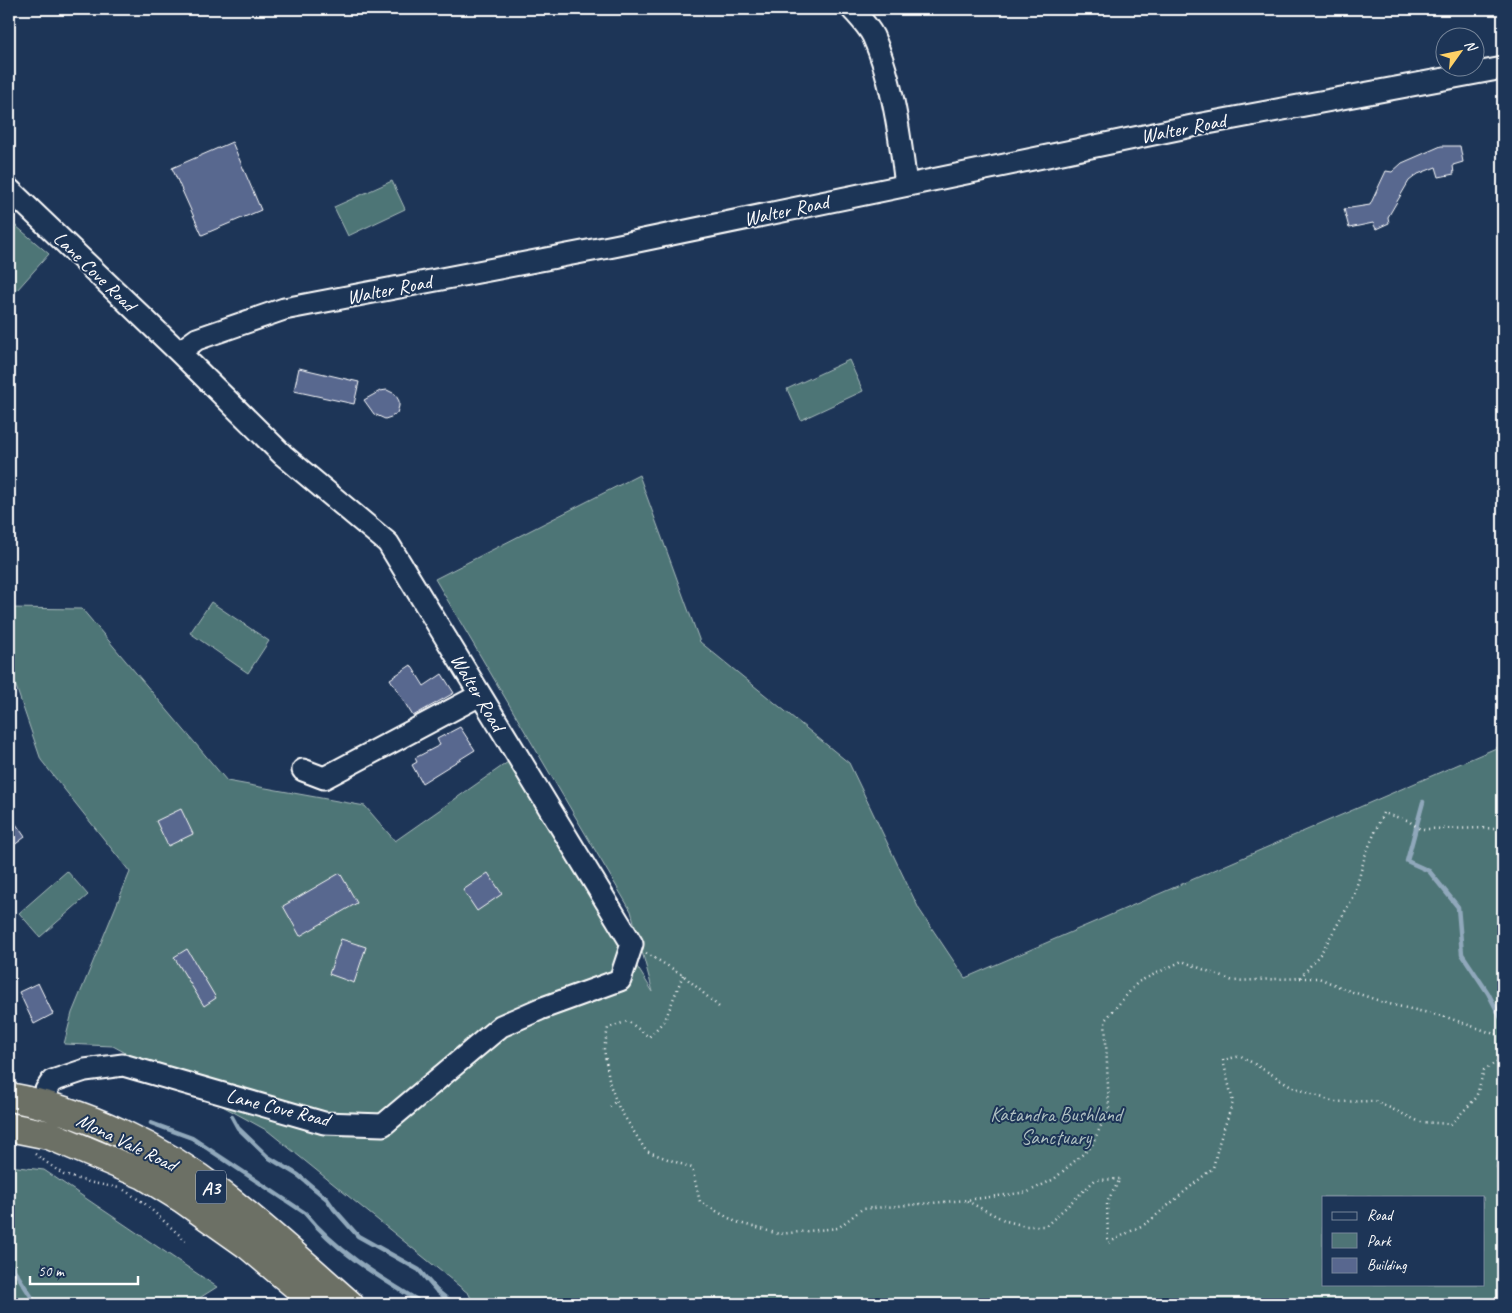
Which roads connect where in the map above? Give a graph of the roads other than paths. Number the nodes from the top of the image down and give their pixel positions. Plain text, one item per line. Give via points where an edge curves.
1 (852, 9) edge
2 (1503, 68) edge
3 (906, 185) junction
4 (9, 189) edge
5 (181, 354) junction
6 (480, 695) junction
7 (303, 770) dead end
8 (501, 1026) joint
9 (9, 1097) edge
10 (49, 1107) junction
11 (9, 1127) edge
12 (318, 1304) edge
13 (349, 1304) edge

1 - 3 street via 872,35 886,74
2 - 3 street, Walter Road via 1196,125
3 - 5 street, Walter Road via 614,246 284,309 197,339
4 - 5 street, Lane Cove Road
5 - 6 street, Walter Road via 283,455 388,544
6 - 7 street via 324,778
6 - 8 street, Walter Road via 632,944 620,980
8 - 10 street, Lane Cove Road via 383,1125 324,1122 123,1065 85,1070 52,1081 46,1090
9 - 10 highway, Mona Vale Road / A3
10 - 13 highway, Mona Vale Road / A3 via 103,1125 171,1161 220,1193
11 - 12 highway, Mona Vale Road / A3 via 49,1135 144,1175 248,1245

